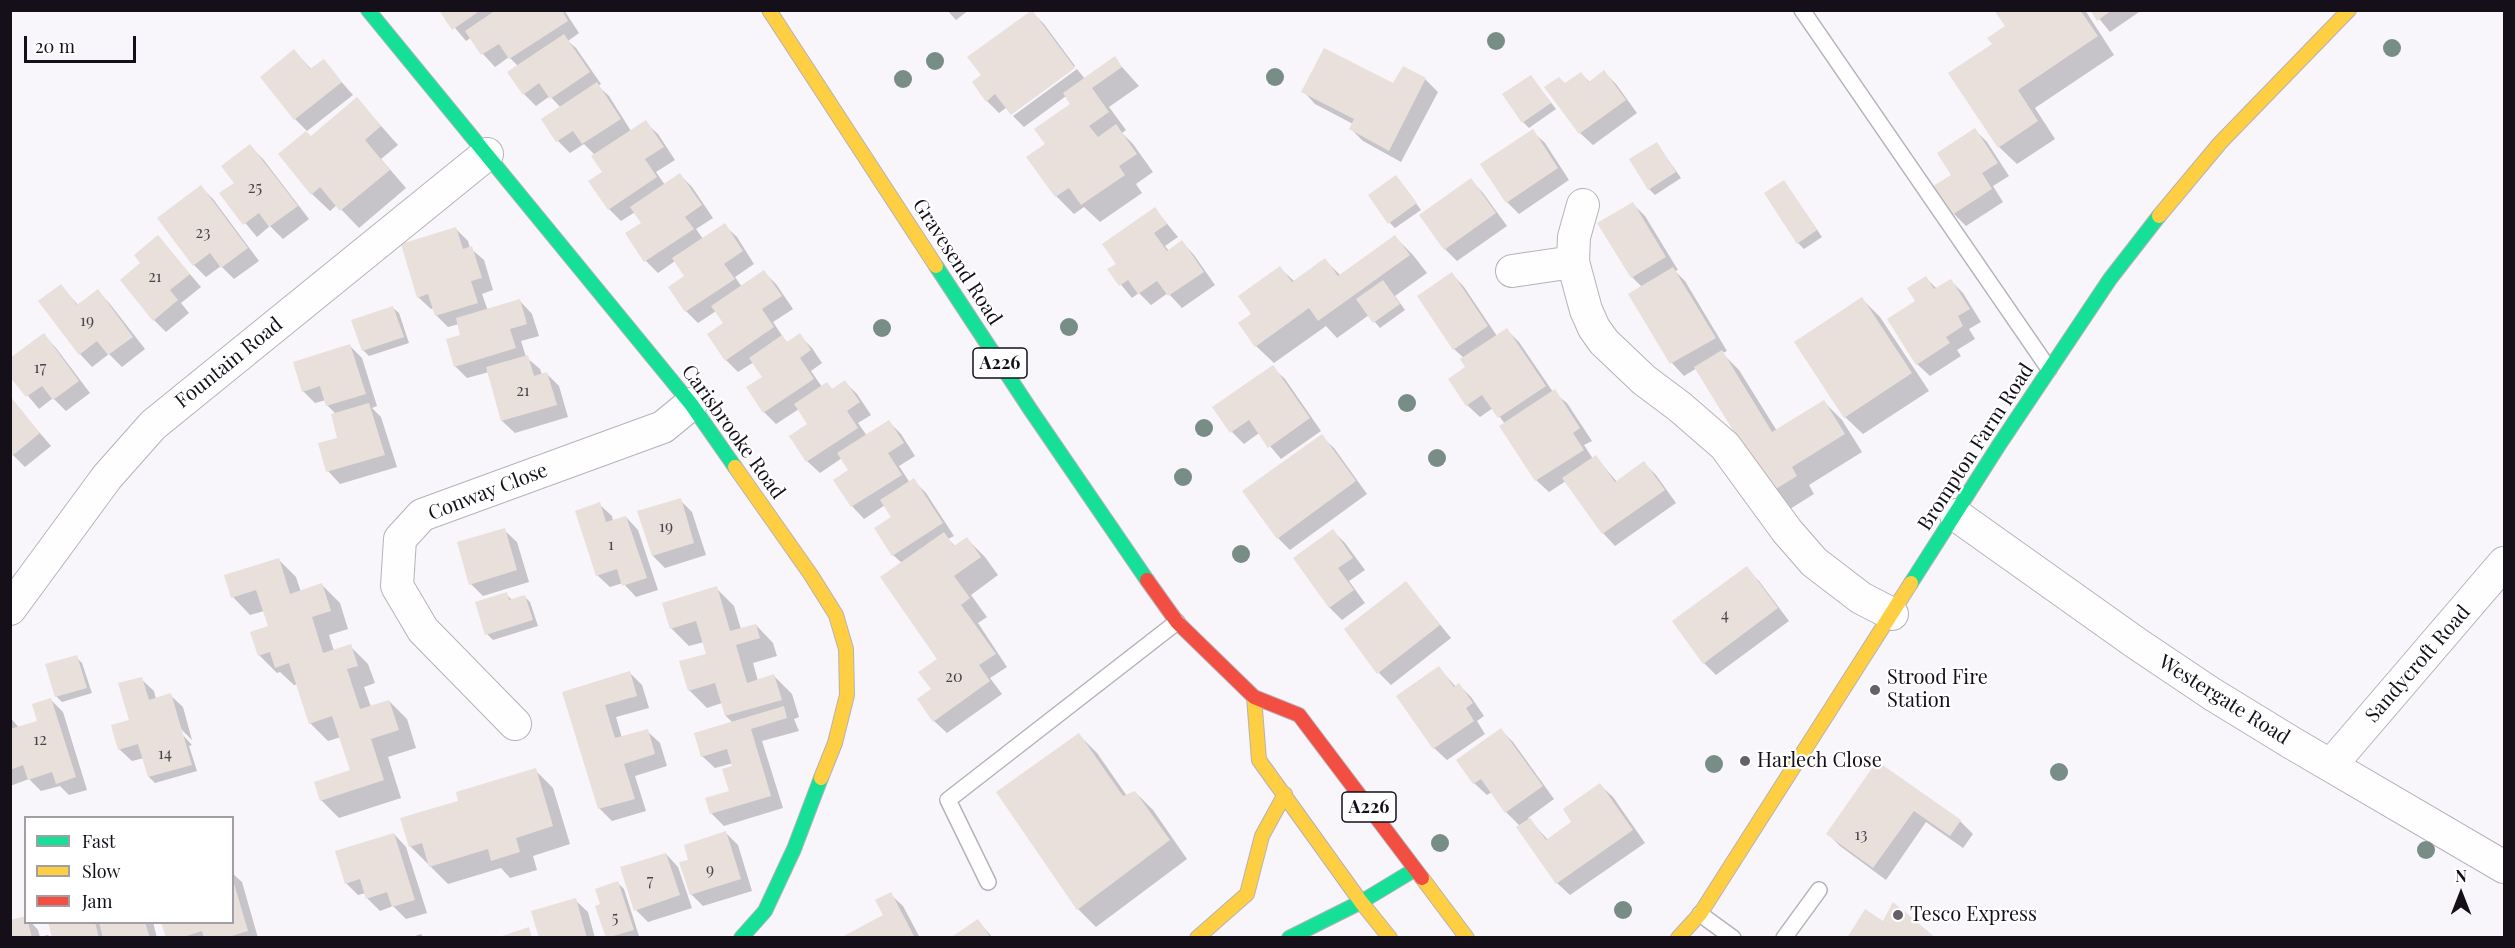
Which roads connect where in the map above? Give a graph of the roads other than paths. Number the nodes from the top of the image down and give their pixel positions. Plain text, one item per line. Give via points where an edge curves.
1 (368, 10) edge
2 (769, 10) edge
3 (1802, 10) edge
4 (2349, 10) edge
5 (487, 154) junction
6 (1583, 205) dead end
7 (1573, 262) junction
8 (1512, 271) dead end
9 (2049, 369) junction
10 (691, 404) junction
11 (1956, 515) junction
12 (2505, 562) edge
13 (10, 609) edge
14 (1892, 614) junction
15 (1177, 622) junction
16 (1254, 697) junction
17 (515, 724) dead end
18 (2331, 765) junction
19 (1285, 794) junction
20 (2505, 867) edge
21 (1414, 870) junction
22 (988, 882) dead end
23 (1819, 890) dead end
24 (1360, 902) junction
25 (1700, 914) junction
26 (741, 938) edge
27 (1197, 938) edge
28 (1289, 938) edge
29 (1390, 938) edge
30 (1467, 938) edge
31 (1678, 938) edge
32 (1733, 938) edge
33 (1784, 938) edge

1 - 5 main road, Carisbrooke Road
2 - 15 main road, Gravesend Road / A226 via 1036,419
3 - 9 lane
4 - 9 main road, Brompton Farm Road via 2220,143 2163,211 2110,279
5 - 10 main road, Carisbrooke Road
5 - 13 street, Fountain Road via 153,425 107,477
6 - 7 street via 1574,237
7 - 8 street
7 - 14 street via 1586,310 1604,342 1729,450 1814,562 1860,598
9 - 11 main road, Brompton Farm Road
10 - 17 street, Conway Close via 663,427 422,515 400,539 397,586 423,630
10 - 26 main road, Carisbrooke Road via 811,575 836,615 846,649 847,694 825,771 765,910
11 - 14 main road, Brompton Farm Road
11 - 18 street, Westergate Road via 2174,669
12 - 18 street, Sandycroft Road
14 - 25 main road, Brompton Farm Road
15 - 16 main road, Gravesend Road / A226
15 - 22 lane via 948,800
16 - 19 main road via 1259,760
16 - 21 main road, Gravesend Road / A226 via 1299,715
18 - 20 street, Westergate Road
19 - 24 main road
19 - 27 main road via 1262,836 1247,894
21 - 24 main road
21 - 30 main road, Gravesend Road / A226
23 - 33 lane
24 - 28 main road
24 - 29 main road
25 - 31 main road, Brompton Farm Road
25 - 32 lane

